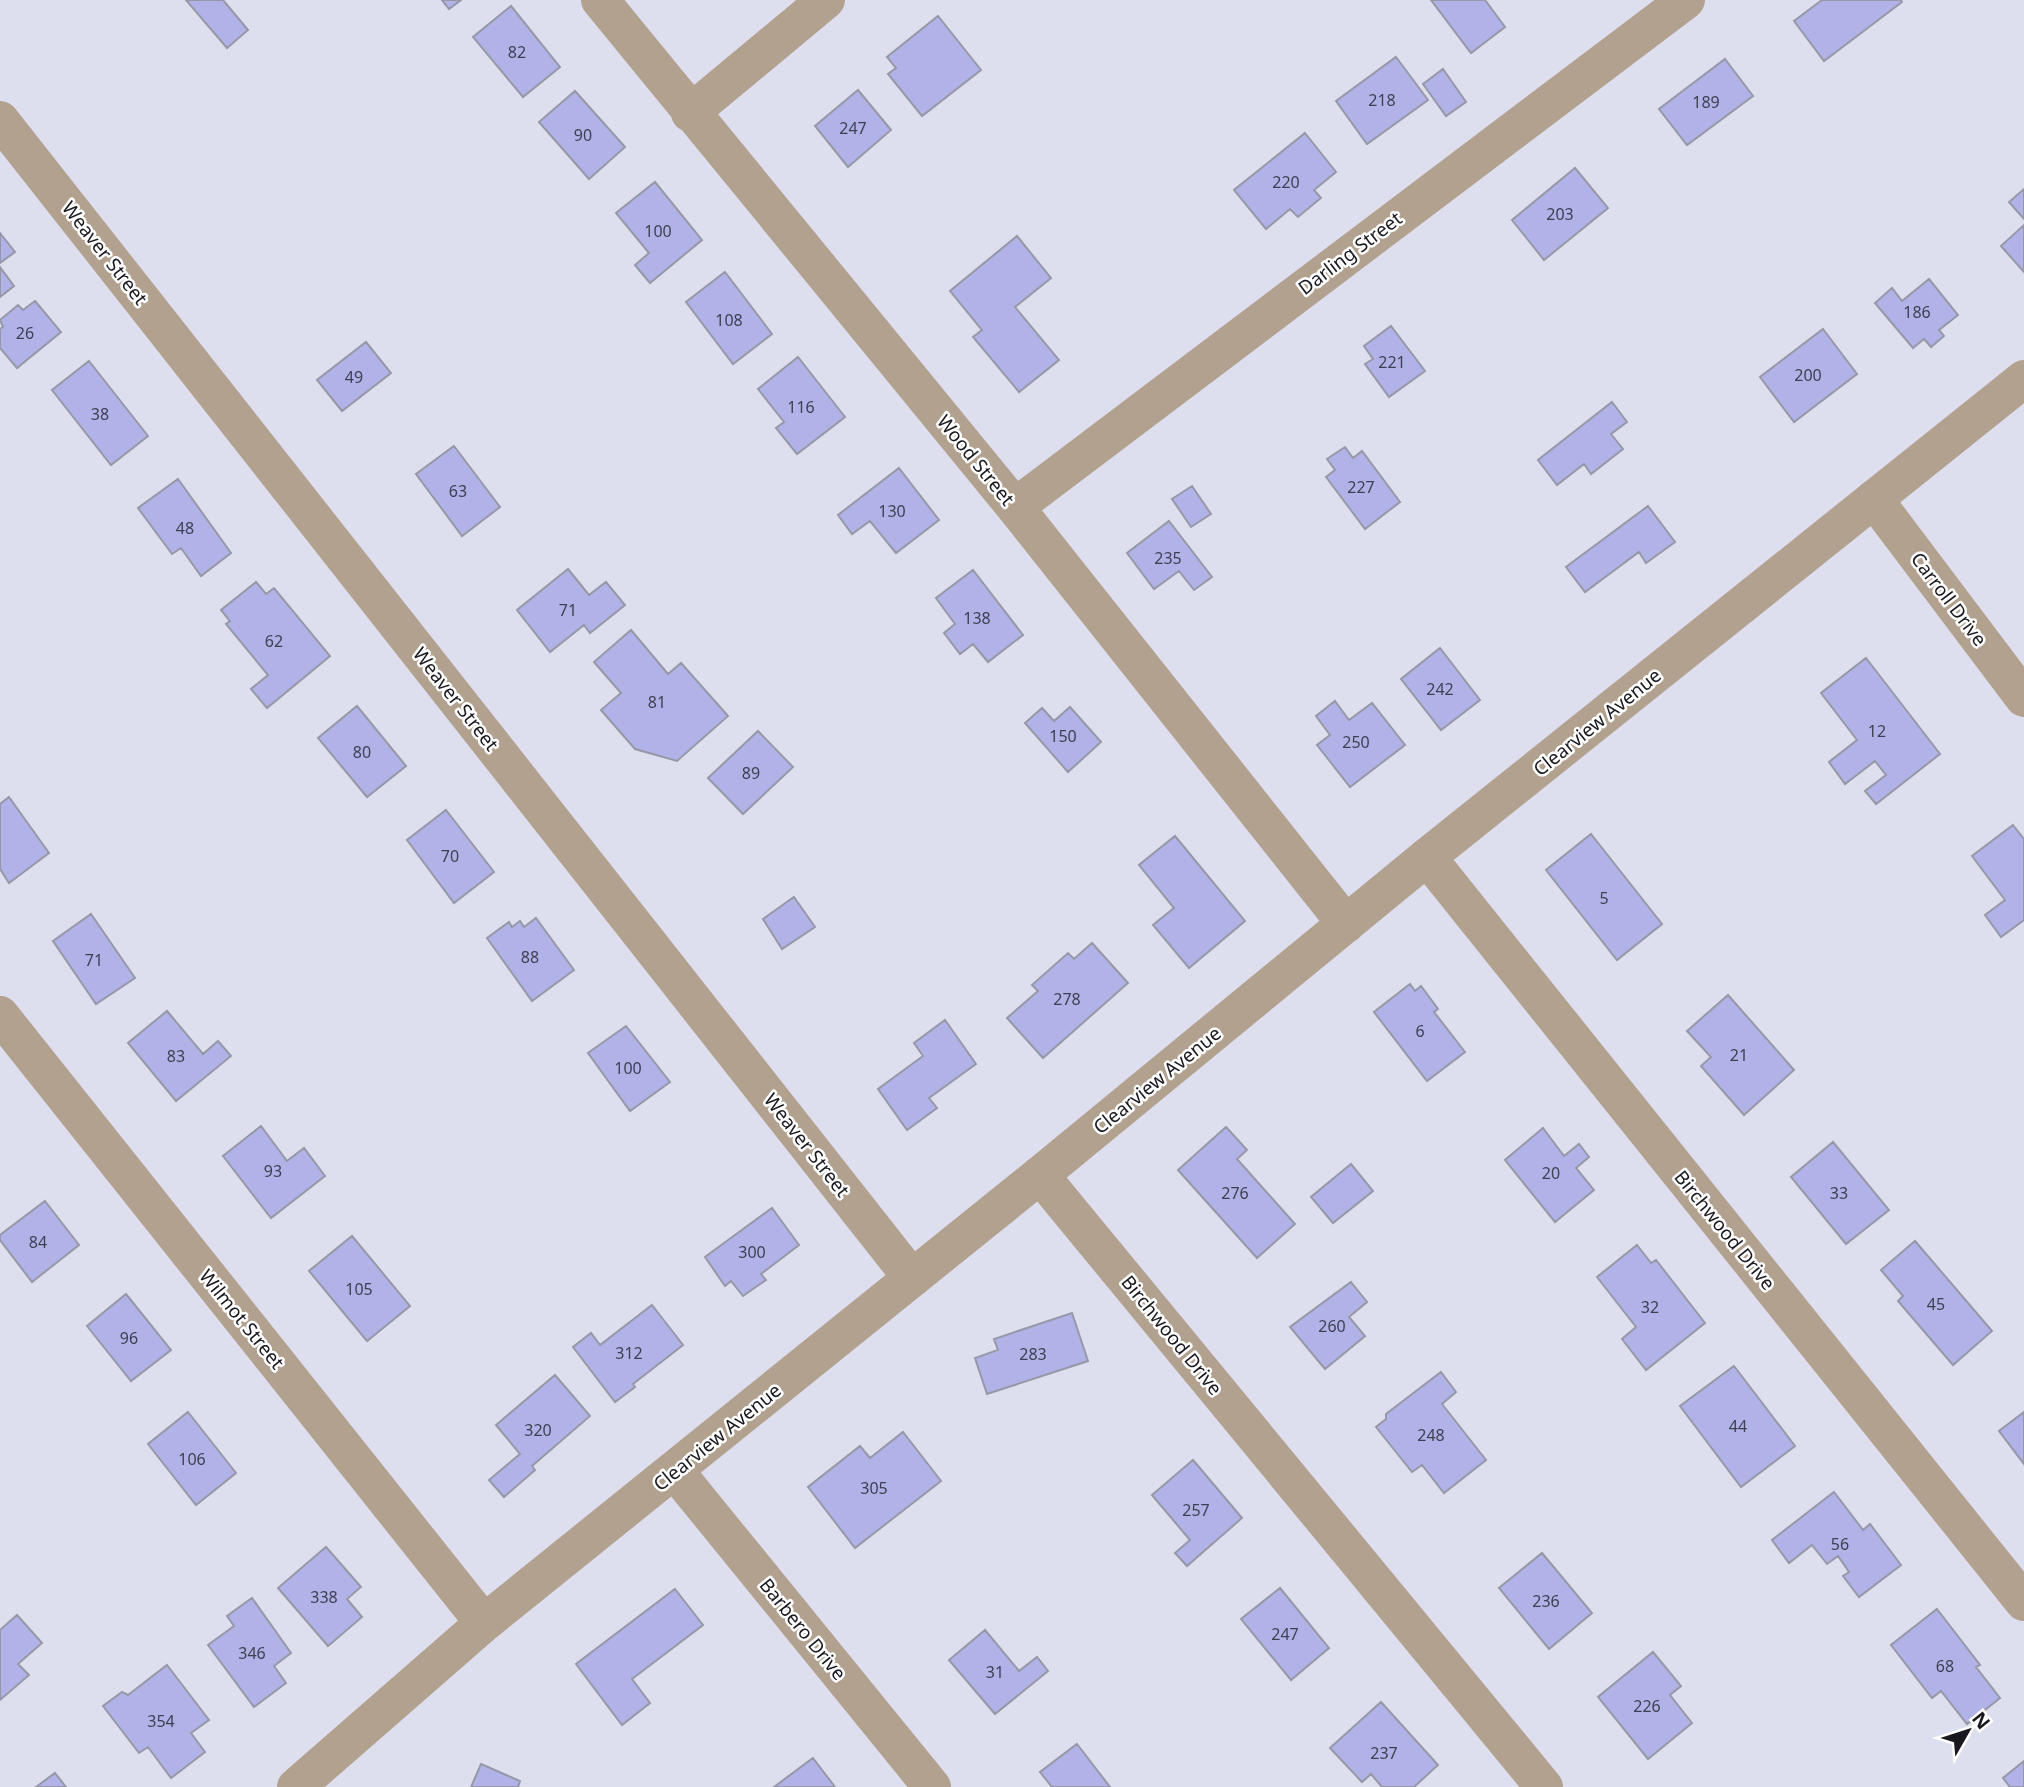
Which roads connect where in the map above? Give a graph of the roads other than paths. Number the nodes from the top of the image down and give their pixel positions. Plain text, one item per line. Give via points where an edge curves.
1 (600, 0) edge
2 (826, 0) edge
3 (1686, 0) edge
4 (690, 113) junction
5 (0, 120) edge
6 (2024, 379) edge
7 (1874, 499) junction
8 (1014, 507) junction
9 (2024, 698) edge
10 (1427, 858) junction
11 (1346, 924) junction
12 (0, 1015) edge
13 (1040, 1175) junction
14 (912, 1278) junction
15 (675, 1471) junction
16 (2024, 1602) edge
17 (484, 1623) junction
18 (296, 1787) edge
19 (932, 1787) edge
20 (1544, 1787) edge

1 - 4 street, Wood Street
2 - 4 street
3 - 8 street, Darling Street
4 - 8 street, Wood Street
5 - 14 street, Weaver Street
6 - 7 street, Clearview Avenue
7 - 9 street, Carroll Drive
7 - 10 street, Clearview Avenue
8 - 11 street, Wood Street
10 - 11 street, Clearview Avenue
10 - 16 street, Birchwood Drive
11 - 13 street, Clearview Avenue
12 - 17 street, Wilmot Street
13 - 14 street, Clearview Avenue
13 - 20 street, Birchwood Drive
14 - 15 street, Clearview Avenue
15 - 17 street, Clearview Avenue
15 - 19 street, Barbero Drive
17 - 18 street, Clearview Avenue

